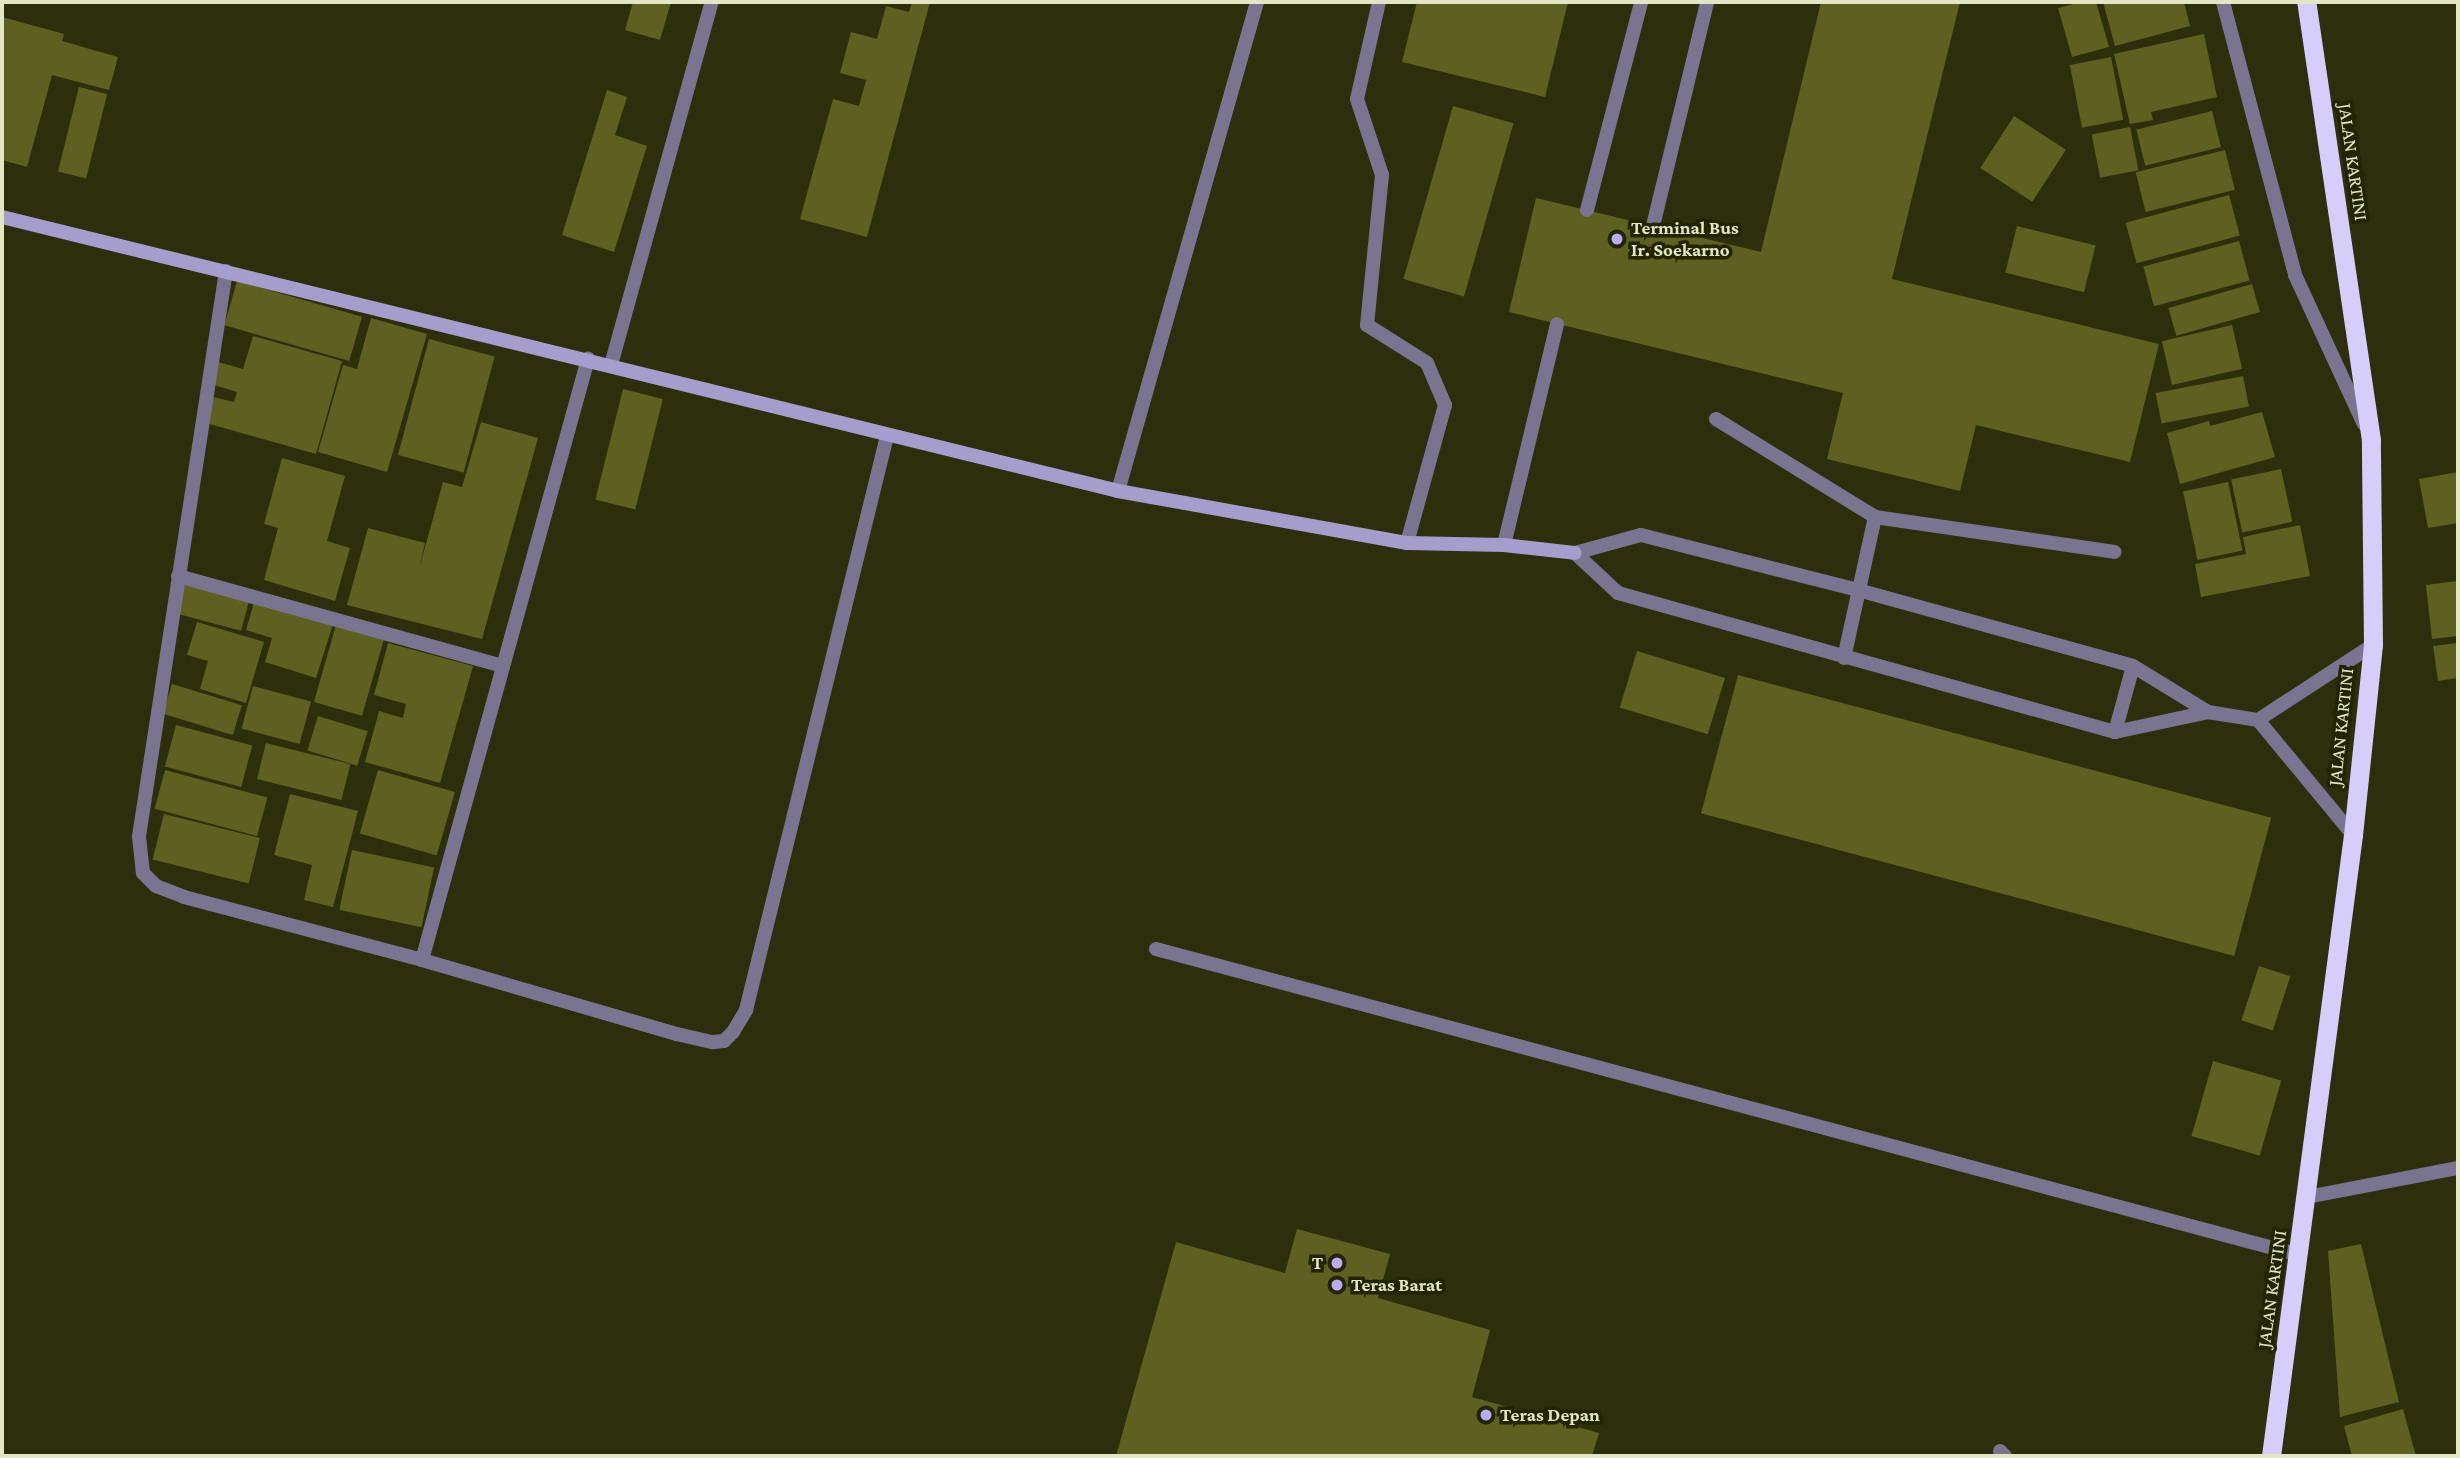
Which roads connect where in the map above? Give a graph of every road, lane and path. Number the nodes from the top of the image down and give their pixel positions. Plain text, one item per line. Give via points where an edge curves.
1 (712, 2) edge
2 (1258, 2) edge
3 (1379, 2) edge
4 (1641, 2) edge
5 (1707, 2) edge
6 (2223, 2) edge
7 (2306, 2) edge
8 (1587, 210) dead end
9 (2, 217) edge
10 (1653, 226) dead end
11 (226, 271) junction
12 (1557, 324) dead end
13 (588, 359) junction
14 (611, 365) junction
15 (1716, 419) dead end
16 (887, 436) junction
17 (2371, 440) junction
18 (1118, 491) junction
19 (1875, 517) junction
20 (1407, 543) junction
21 (1504, 545) junction
22 (2114, 552) dead end
23 (1575, 553) junction
24 (178, 576) junction
25 (1858, 590) junction
26 (2373, 645) junction
27 (1844, 658) junction
28 (503, 666) junction
29 (2133, 666) junction
30 (2208, 712) junction
31 (2258, 720) junction
32 (2115, 732) junction
33 (2353, 835) junction
34 (1156, 949) dead end
35 (422, 960) junction
36 (2458, 1168) edge
37 (2307, 1197) junction
38 (2300, 1255) junction
39 (2271, 1456) edge

1 - 14 street
2 - 18 street
3 - 20 street via 1357,99 1382,175 1367,325 1427,363 1446,405
4 - 8 street
5 - 10 street
6 - 17 street via 2295,275
7 - 17 highway, JALAN KARTINI
9 - 11 main road
11 - 13 main road
11 - 24 street
12 - 21 street
13 - 14 main road
13 - 28 street
14 - 16 main road
15 - 19 street
16 - 18 main road
16 - 35 street via 746,1010 733,1032 724,1041 689,1037
17 - 26 highway, JALAN KARTINI
18 - 20 main road
19 - 22 street
19 - 25 street
20 - 21 main road
21 - 23 main road
23 - 25 street via 1641,536
23 - 27 street via 1618,593
24 - 28 street
24 - 35 street via 139,836 143,873 156,886 184,897
25 - 27 street
25 - 29 street
26 - 31 street
26 - 33 highway, JALAN KARTINI
27 - 32 street
28 - 35 street
29 - 30 street
29 - 32 street
30 - 31 street
30 - 32 street
31 - 33 street
33 - 37 highway, JALAN KARTINI
34 - 38 street
36 - 37 street
37 - 38 highway, JALAN KARTINI
38 - 39 highway, JALAN KARTINI

